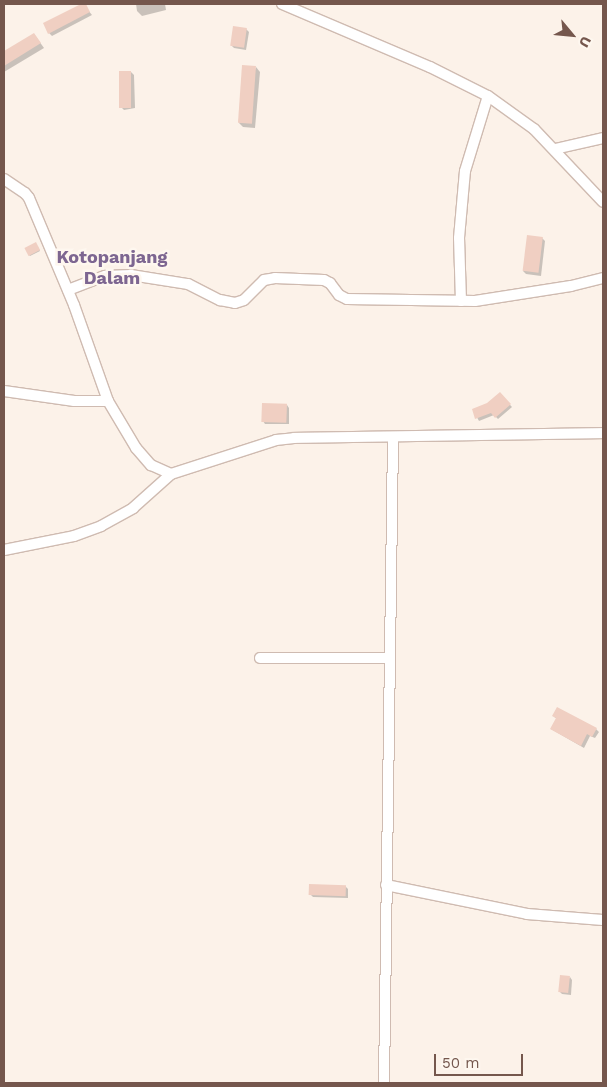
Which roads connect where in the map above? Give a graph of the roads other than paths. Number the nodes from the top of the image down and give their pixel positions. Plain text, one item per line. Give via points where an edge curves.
1 (282, 4) edge
2 (488, 96) junction
3 (603, 138) edge
4 (556, 149) junction
5 (4, 179) edge
6 (603, 202) edge
7 (603, 278) edge
8 (68, 290) junction
9 (461, 301) junction
10 (4, 391) edge
11 (108, 401) junction
12 (603, 433) edge
13 (393, 437) junction
14 (170, 474) junction
15 (4, 550) edge
16 (260, 658) dead end
17 (390, 658) junction
18 (386, 885) junction
19 (603, 920) edge
20 (384, 1083) edge

1 - 2 street via 430,67
2 - 4 street
2 - 9 street via 466,171 459,238
3 - 4 street
4 - 6 street
5 - 8 street via 29,198
7 - 9 street via 571,286
8 - 9 street via 106,276 130,275 188,284 220,300 235,303 244,300 264,280 275,278 324,280 347,299
8 - 11 street
10 - 11 street via 74,401
11 - 14 street via 136,448 151,465
12 - 13 street
13 - 14 street via 276,440
13 - 17 street
14 - 15 street via 133,508 100,526 74,536
16 - 17 street
17 - 18 street
18 - 19 street via 527,914
18 - 20 street

